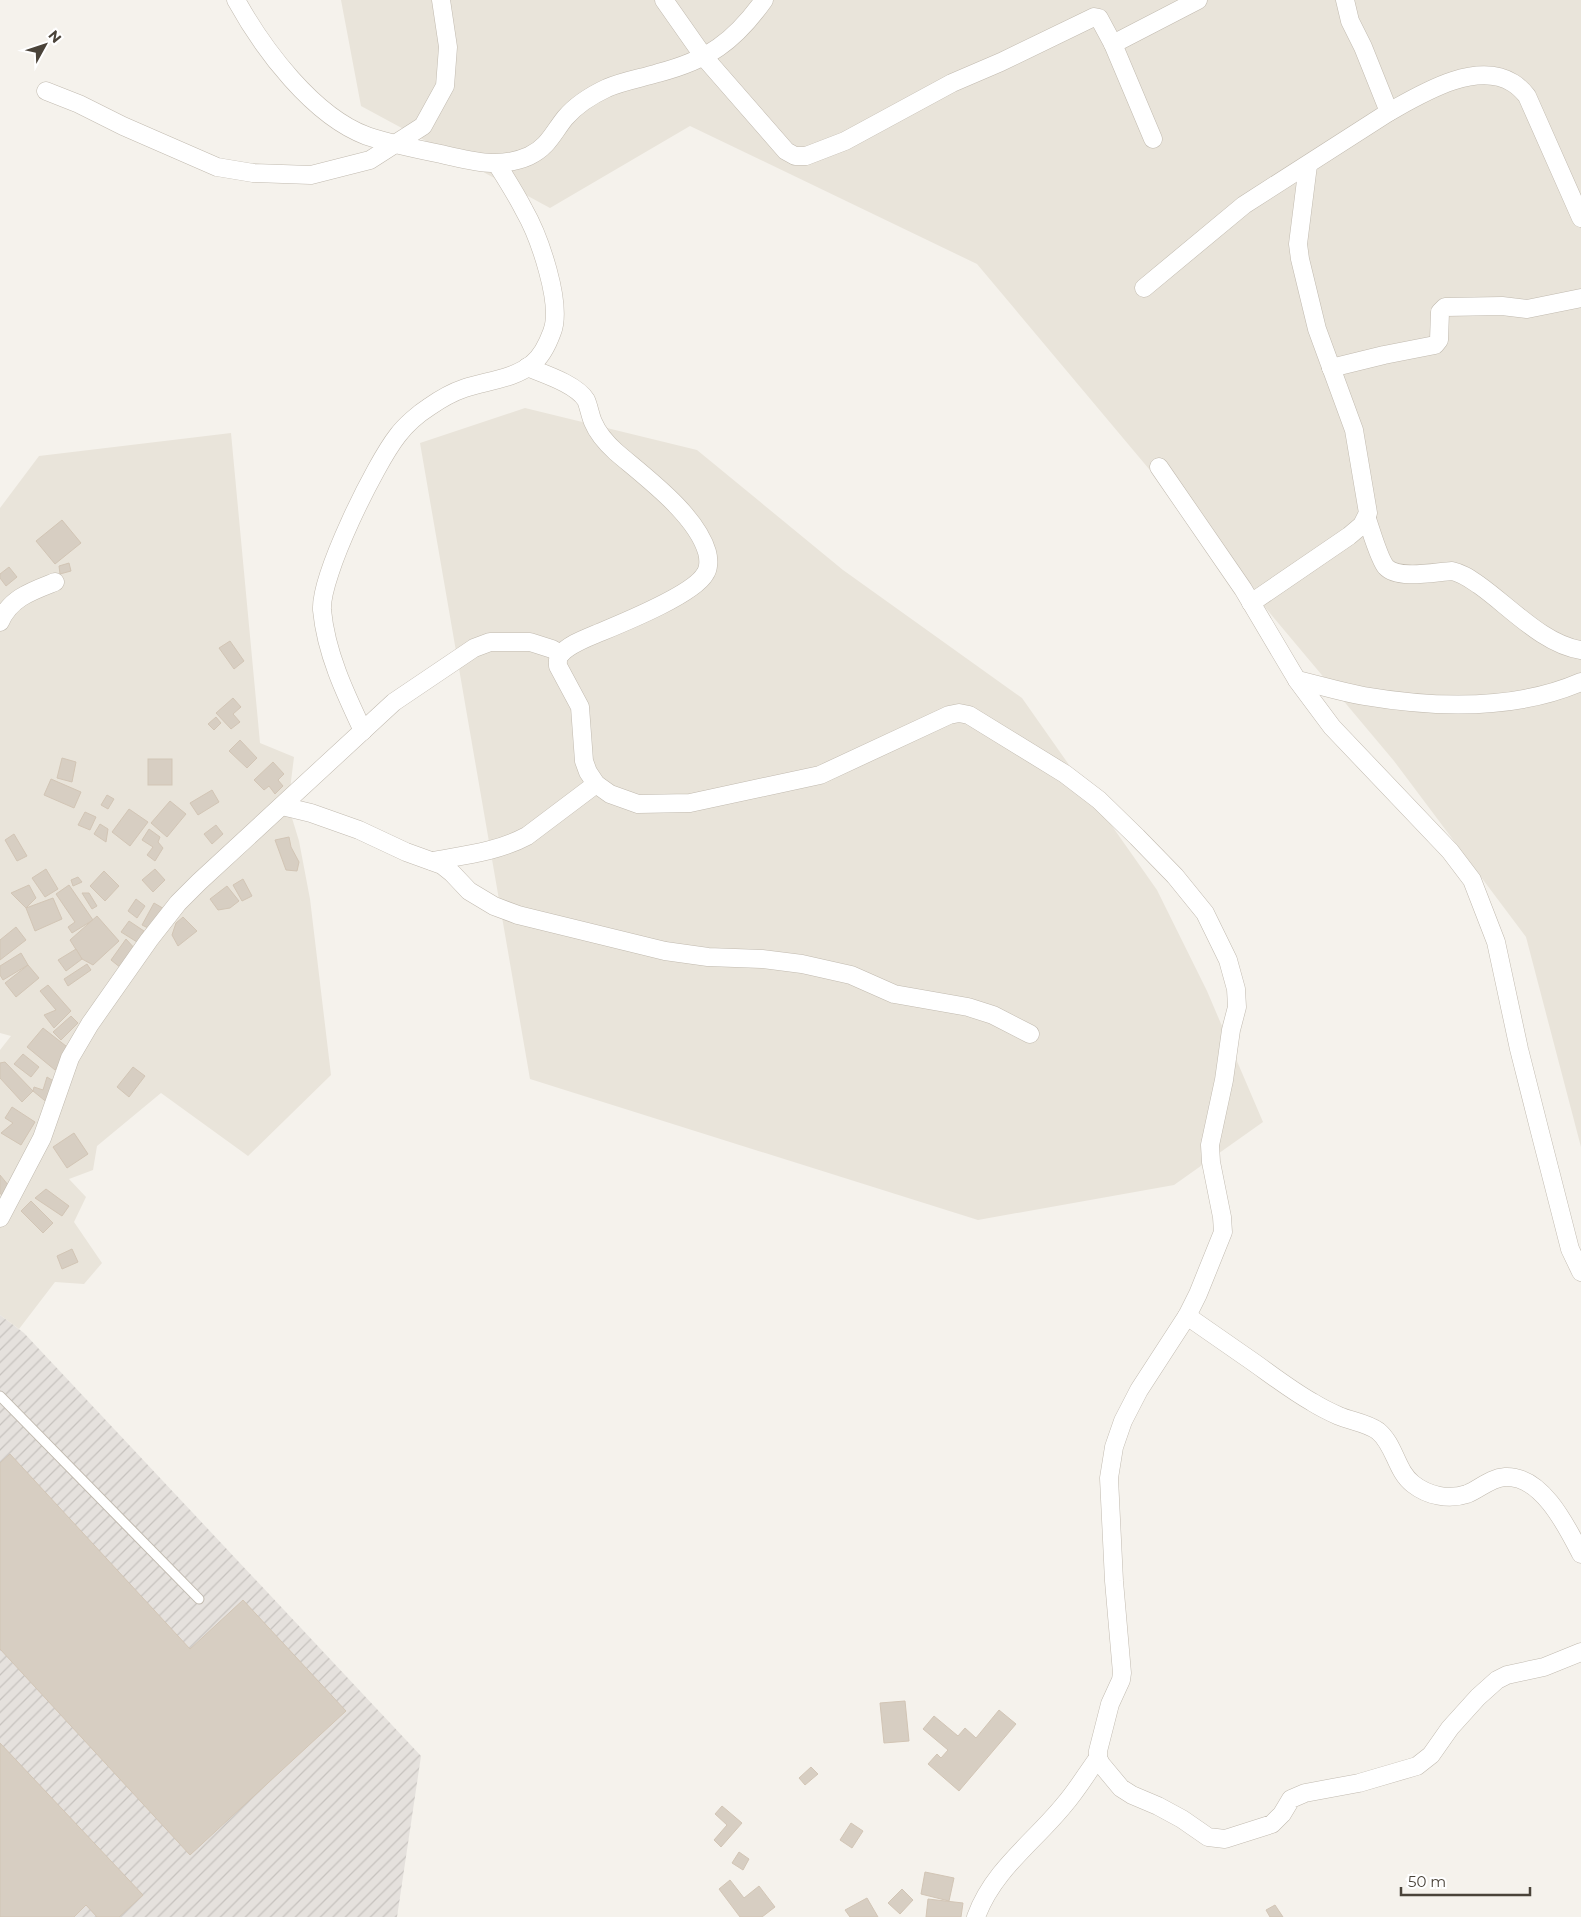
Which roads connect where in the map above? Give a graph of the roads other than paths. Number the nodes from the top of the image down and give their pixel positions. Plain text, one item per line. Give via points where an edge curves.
1 (236, 0) edge
2 (441, 0) edge
3 (664, 0) edge
4 (764, 0) edge
5 (1198, 0) edge
6 (1345, 0) edge
7 (1113, 44) junction
8 (704, 57) junction
9 (46, 91) dead end
10 (1389, 112) junction
11 (1153, 139) dead end
12 (396, 143) junction
13 (498, 164) junction
14 (1308, 165) junction
15 (1581, 218) edge
16 (1144, 288) dead end
17 (1581, 298) edge
18 (527, 368) junction
19 (1331, 368) junction
20 (1159, 467) dead end
21 (1367, 519) junction
22 (55, 582) dead end
23 (1251, 604) junction
24 (0, 622) edge
25 (1581, 650) edge
26 (561, 654) junction
27 (1297, 680) junction
28 (1581, 682) edge
29 (363, 731) junction
30 (596, 784) junction
31 (282, 806) junction
32 (432, 861) junction
33 (1030, 1034) dead end
34 (0, 1218) edge
35 (1581, 1272) edge
36 (1186, 1316) junction
37 (0, 1396) edge
38 (1581, 1554) edge
39 (199, 1599) dead end
40 (1581, 1652) edge
41 (1098, 1758) junction
42 (976, 1917) edge

1 - 12 street via 251,28 277,63 306,94 334,118 366,135
2 - 12 street via 448,47 445,86 423,126
3 - 8 street
4 - 8 street via 723,46
5 - 7 street
6 - 10 street via 1350,21
7 - 8 street via 1097,17 1084,20 952,83 845,141 806,156 795,156 786,151
7 - 11 street
8 - 13 street via 610,86 589,97 566,117 545,146 515,161
9 - 12 street via 217,167 253,173 311,175 370,160
10 - 14 street
10 - 15 street via 1436,86 1459,79 1498,77 1514,83 1527,96
12 - 13 street via 465,160
13 - 18 street via 525,211 552,285 553,330 543,350
14 - 16 street via 1244,205
14 - 19 street via 1298,244 1317,329
17 - 19 street via 1527,309 1446,307 1440,312 1439,340 1435,346
18 - 26 street via 560,381 579,393 607,444 670,500 696,531 707,552 706,574 690,589 576,643
18 - 29 street via 463,388 428,408 398,435 357,507 338,551 323,595 322,608 325,632 343,689
19 - 21 street via 1354,430 1368,502
20 - 23 street
21 - 23 street
21 - 25 street via 1383,562 1390,570 1399,574 1459,573 1547,637
22 - 24 street via 17,599
23 - 27 street
26 - 29 street via 530,642 482,644 394,702
26 - 30 street via 558,666 580,707 584,761
27 - 28 street via 1363,696 1429,704 1511,702
27 - 35 street via 1332,727 1450,851 1472,880 1496,942 1542,1141 1570,1249
29 - 31 street
30 - 32 street via 515,842 499,849
30 - 36 street via 610,794 638,804 690,803 820,775 959,713 975,718 1065,774 1099,800 1175,876 1205,913 1228,960 1236,989 1237,1007 1210,1145 1223,1232
31 - 32 street via 359,830
31 - 34 street via 178,903 90,1024 70,1058 42,1138
32 - 33 street via 452,873 469,891 518,915 664,950 708,957 802,964 851,975 894,994 968,1006
36 - 38 street via 1312,1403 1378,1431 1402,1472 1426,1492 1452,1497 1505,1477 1520,1479 1533,1486 1566,1524
36 - 41 street via 1139,1390 1114,1448 1109,1478 1122,1673 1110,1704
37 - 39 lane
40 - 41 street via 1544,1667 1497,1680 1450,1728 1432,1755 1417,1766 1359,1783 1305,1792 1291,1799 1272,1824 1224,1839 1208,1837 1174,1814 1132,1795 1122,1788
41 - 42 street via 1064,1805 1005,1866

